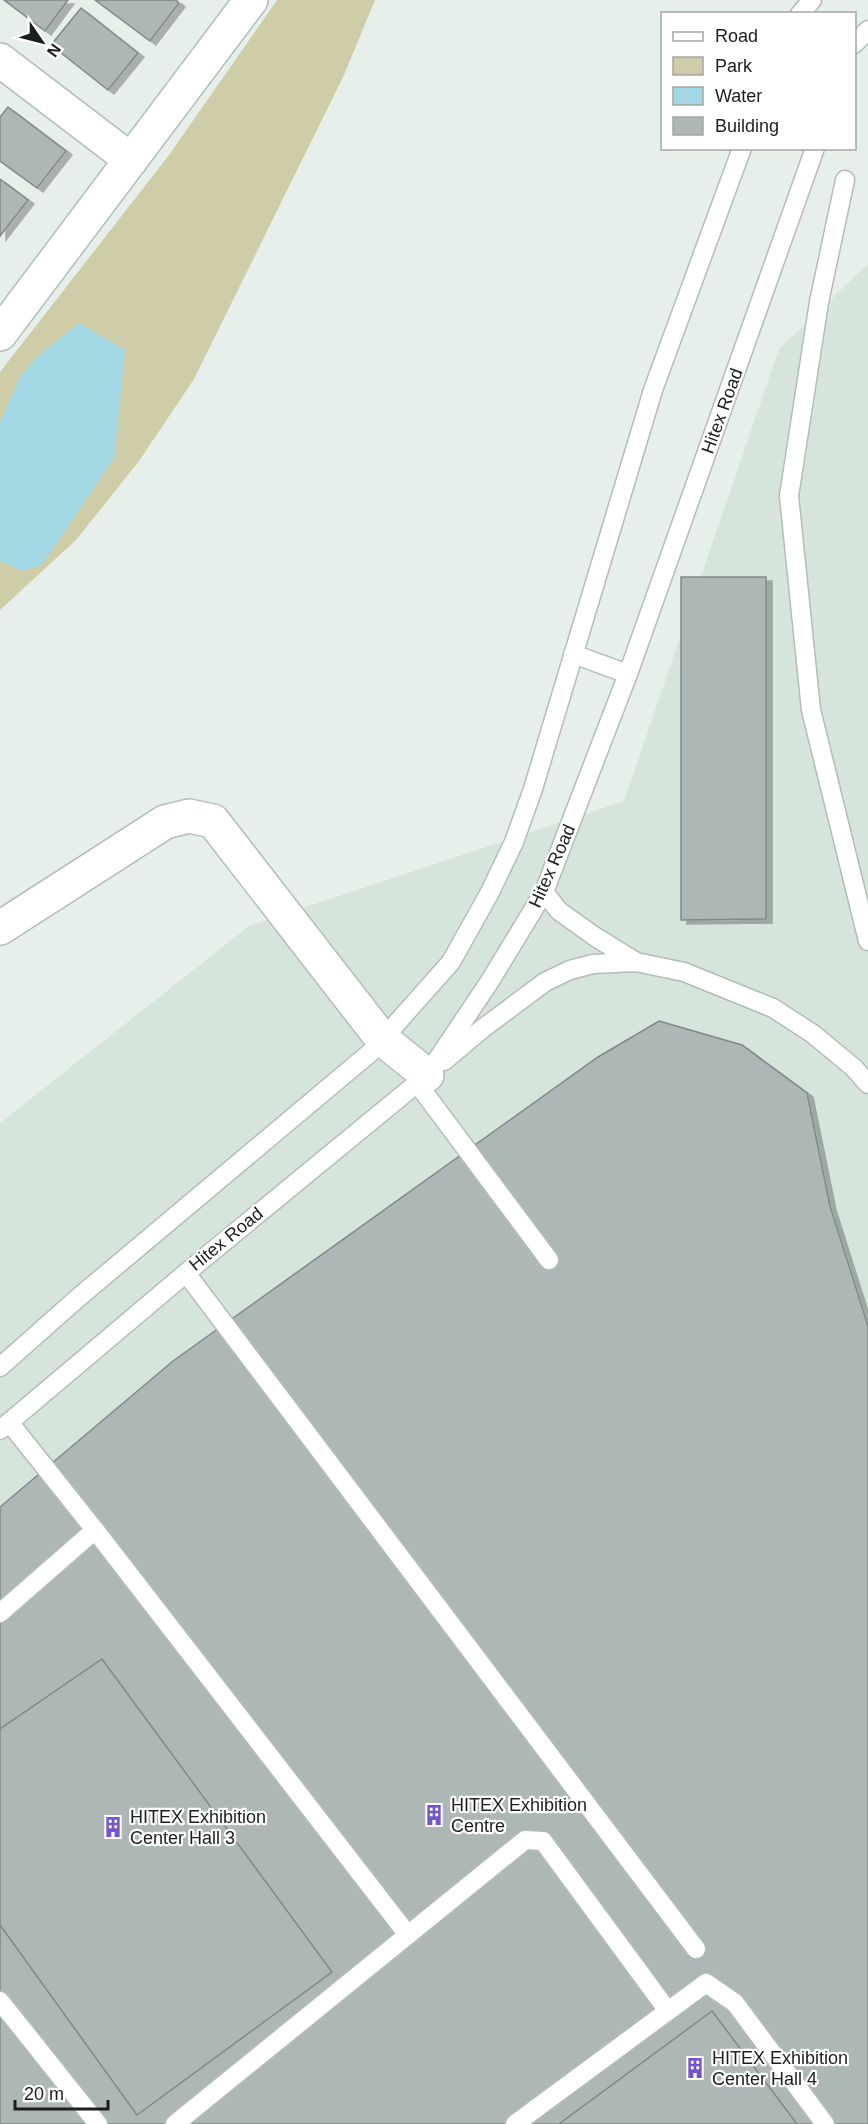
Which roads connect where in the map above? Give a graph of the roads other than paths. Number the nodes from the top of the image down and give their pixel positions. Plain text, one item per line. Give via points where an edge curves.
1 (251, 0) edge
2 (812, 0) edge
3 (802, 12) edge
4 (868, 30) edge
5 (856, 43) edge
6 (0, 60) edge
7 (741, 150) edge
8 (814, 150) edge
9 (131, 160) junction
10 (845, 180) dead end
11 (0, 334) edge
12 (573, 654) junction
13 (628, 674) junction
14 (544, 892) junction
15 (0, 928) edge
16 (868, 941) edge
17 (636, 962) junction
18 (382, 1039) junction
19 (422, 1079) junction
20 (868, 1084) edge
21 (549, 1260) dead end
22 (186, 1273) junction
23 (0, 1367) edge
24 (5, 1426) edge
25 (94, 1530) junction
26 (0, 1613) edge
27 (408, 1935) junction
28 (696, 1949) dead end
29 (0, 2001) edge
30 (668, 2011) junction
31 (98, 2124) edge
32 (175, 2124) edge
33 (515, 2124) edge
34 (825, 2124) edge

1 - 9 street
2 - 3 lane
4 - 5 lane
6 - 9 street
7 - 12 lane via 653,390
8 - 13 lane, Hitex Road
9 - 11 street
10 - 16 lane via 819,302 789,496 811,710
12 - 13 lane
12 - 18 lane via 518,831 490,892 451,962
13 - 14 lane, Hitex Road
14 - 17 lane via 559,911
14 - 19 lane, Hitex Road via 490,981
15 - 18 street via 165,822 189,816 213,821
17 - 19 lane via 593,964 546,982
17 - 20 lane via 684,972 773,1008 813,1034
18 - 19 street
18 - 23 lane via 371,1053
19 - 21 lane
19 - 22 lane, Hitex Road
22 - 24 lane, Hitex Road
22 - 28 lane
24 - 25 lane
25 - 26 lane
25 - 27 lane
27 - 30 lane via 525,1840 543,1841
27 - 32 lane
29 - 31 lane
30 - 33 lane
30 - 34 lane via 706,1983 735,2002

